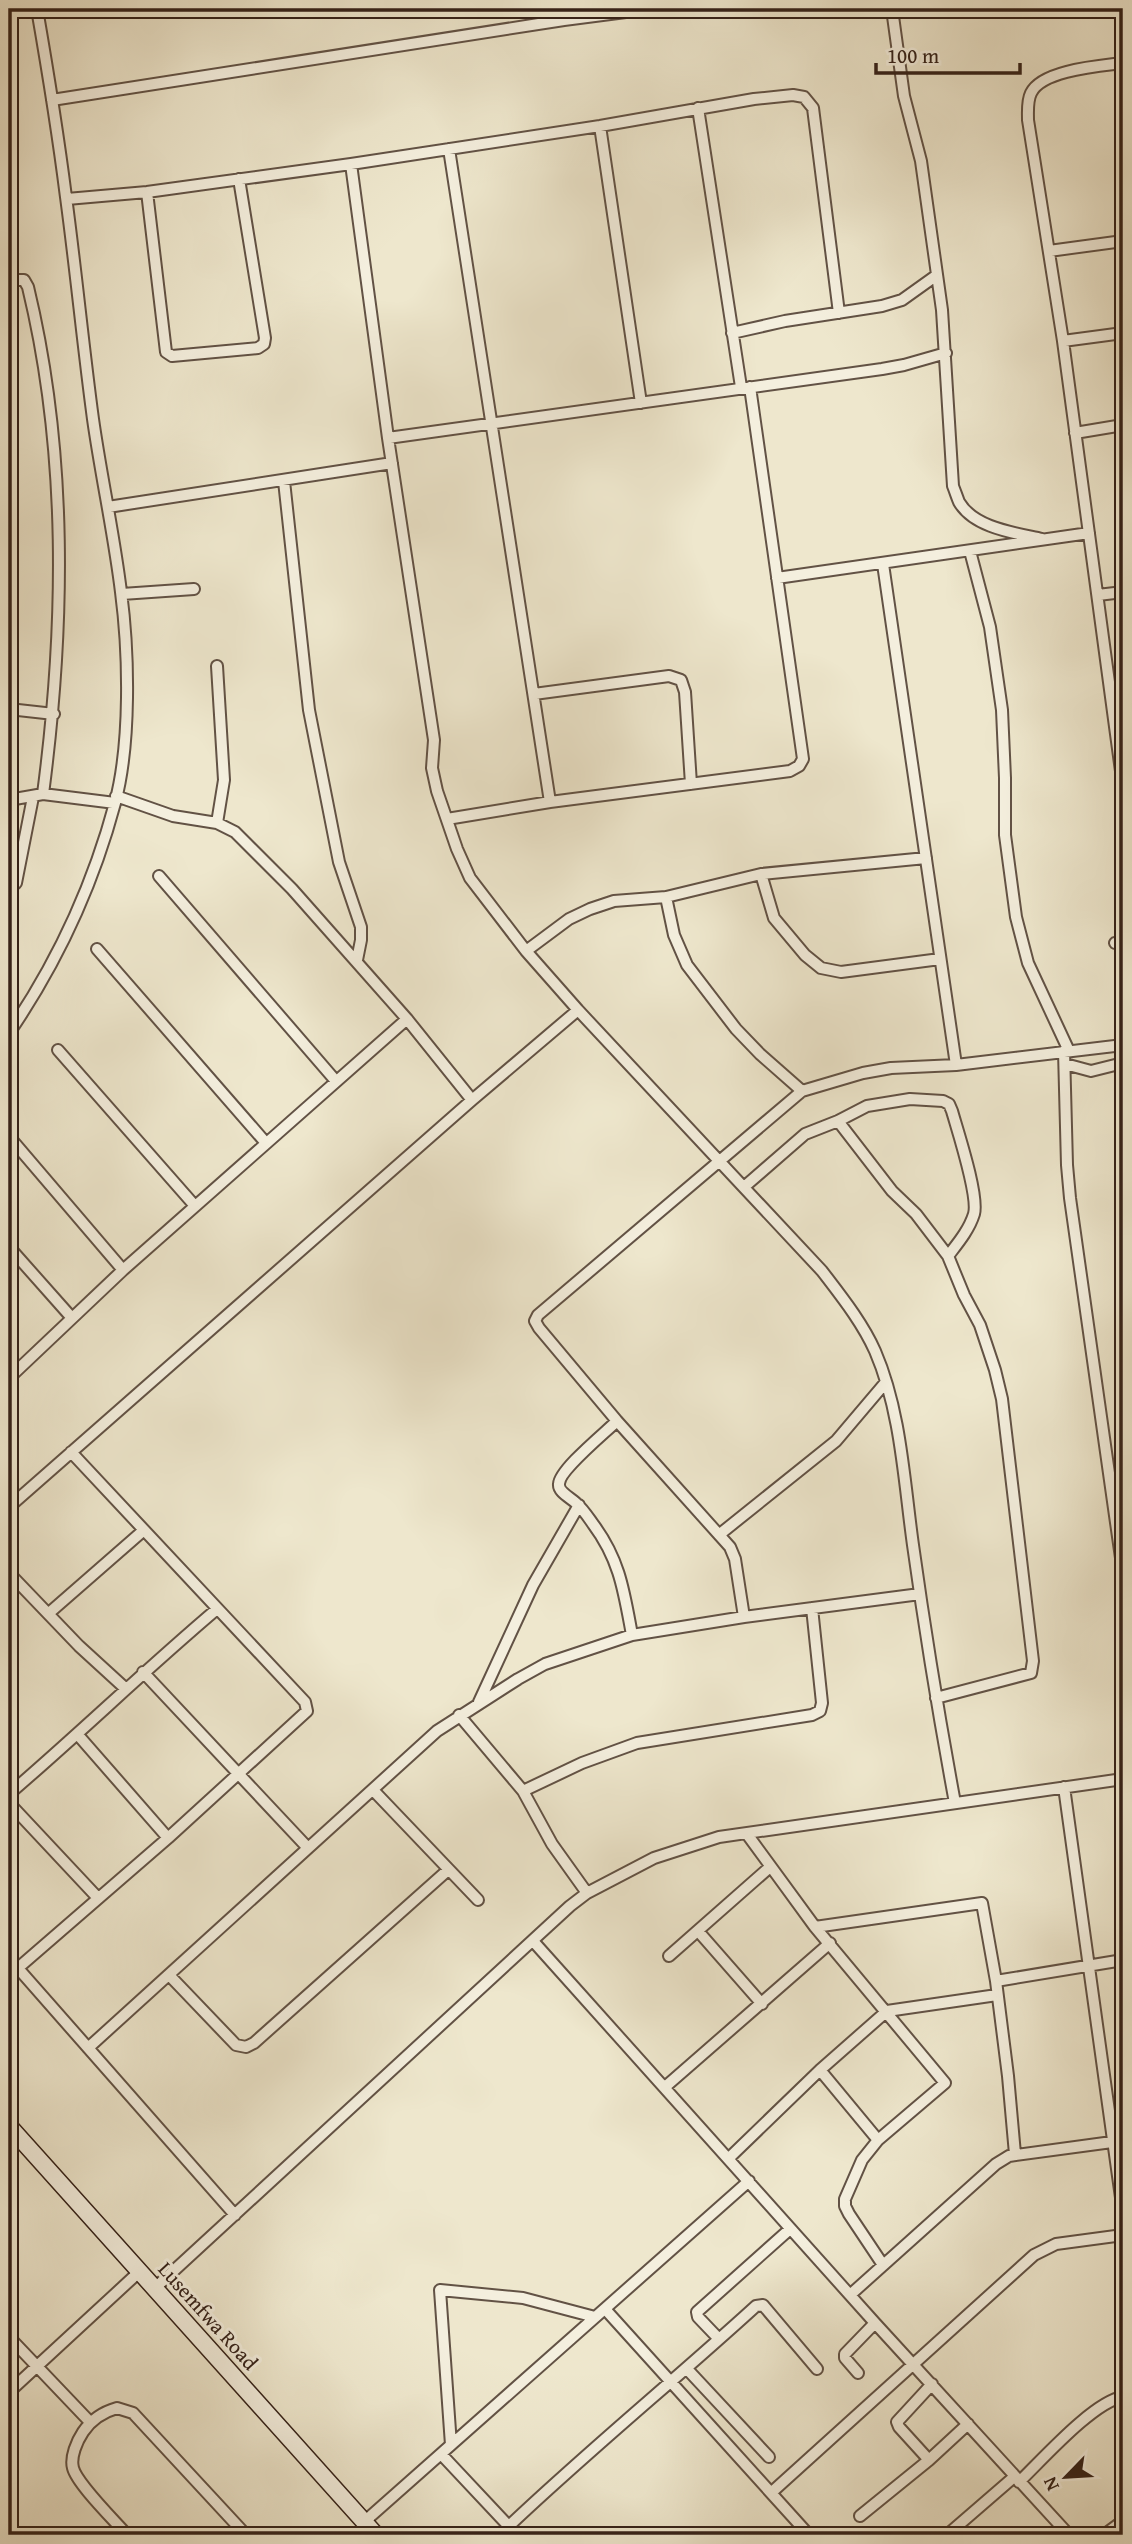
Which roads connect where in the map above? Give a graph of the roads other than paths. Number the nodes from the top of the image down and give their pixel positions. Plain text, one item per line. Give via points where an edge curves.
1 (37, 9) edge
2 (649, 9) edge
3 (892, 9) edge
4 (1123, 63) edge
5 (52, 100) junction
6 (698, 108) junction
7 (600, 126) junction
8 (449, 149) junction
9 (351, 164) junction
10 (239, 179) junction
11 (147, 192) junction
12 (66, 199) junction
13 (1123, 241) edge
14 (1049, 251) junction
15 (937, 275) junction
16 (9, 281) edge
17 (839, 313) junction
18 (732, 333) junction
19 (1123, 333) edge
20 (1063, 341) junction
21 (946, 353) junction
22 (746, 387) junction
23 (641, 403) junction
24 (491, 425) junction
25 (1123, 425) edge
26 (1075, 433) junction
27 (388, 438) junction
28 (392, 463) junction
29 (285, 481) junction
30 (108, 507) junction
31 (1089, 533) junction
32 (1042, 539) junction
33 (970, 551) junction
34 (883, 564) junction
35 (777, 578) junction
36 (194, 589) dead end
37 (1123, 592) edge
38 (121, 594) junction
39 (1098, 595) junction
40 (217, 666) dead end
41 (534, 694) junction
42 (1118, 701) edge
43 (9, 709) edge
44 (54, 714) junction
45 (691, 784) junction
46 (1123, 786) edge
47 (38, 796) junction
48 (116, 799) junction
49 (9, 800) edge
50 (550, 802) junction
51 (447, 819) junction
52 (217, 823) junction
53 (926, 858) junction
54 (761, 874) junction
55 (159, 876) dead end
56 (9, 889) edge
57 (666, 897) junction
58 (97, 949) dead end
59 (526, 951) junction
60 (940, 959) junction
61 (357, 960) junction
62 (578, 1010) junction
63 (407, 1018) junction
64 (9, 1033) edge
65 (1123, 1045) edge
66 (58, 1050) dead end
67 (1066, 1051) junction
68 (1123, 1063) edge
69 (1065, 1064) junction
70 (956, 1065) junction
71 (335, 1080) junction
72 (802, 1091) junction
73 (472, 1100) junction
74 (838, 1121) junction
75 (12, 1140) dead end
76 (266, 1143) junction
77 (719, 1160) junction
78 (744, 1187) junction
79 (195, 1206) junction
80 (9, 1247) edge
81 (947, 1256) junction
82 (122, 1270) junction
83 (72, 1318) junction
84 (9, 1378) edge
85 (886, 1382) junction
86 (617, 1421) junction
87 (71, 1452) junction
88 (1117, 1487) edge
89 (579, 1505) junction
90 (9, 1507) edge
91 (144, 1530) junction
92 (720, 1534) junction
93 (1123, 1572) edge
94 (9, 1573) edge
95 (920, 1594) junction
96 (812, 1608) junction
97 (217, 1609) junction
98 (49, 1613) junction
99 (744, 1616) junction
100 (632, 1635) junction
101 (143, 1672) junction
102 (126, 1689) junction
103 (936, 1698) junction
104 (478, 1702) junction
105 (459, 1715) junction
106 (78, 1735) junction
107 (237, 1774) junction
108 (1123, 1779) edge
109 (1064, 1787) junction
110 (373, 1790) junction
111 (523, 1791) junction
112 (9, 1794) edge
113 (9, 1803) edge
114 (955, 1803) junction
115 (747, 1833) junction
116 (169, 1838) junction
117 (308, 1848) junction
118 (770, 1867) junction
119 (448, 1870) junction
120 (587, 1893) junction
121 (99, 1898) junction
122 (478, 1900) dead end
123 (816, 1927) junction
124 (698, 1931) junction
125 (533, 1941) junction
126 (830, 1943) junction
127 (669, 1956) dead end
128 (9, 1958) edge
129 (1123, 1960) edge
130 (1088, 1966) junction
131 (18, 1968) junction
132 (169, 1975) junction
133 (996, 1981) junction
134 (997, 1994) junction
135 (762, 2004) junction
136 (887, 2011) junction
137 (88, 2048) junction
138 (820, 2070) junction
139 (665, 2087) junction
140 (9, 2126) edge
141 (878, 2140) junction
142 (1112, 2142) junction
143 (1015, 2154) junction
144 (729, 2158) junction
145 (749, 2181) junction
146 (1123, 2213) edge
147 (235, 2215) junction
148 (790, 2229) junction
149 (1123, 2235) edge
150 (883, 2265) junction
151 (139, 2272) junction
152 (155, 2288) junction
153 (850, 2295) junction
154 (606, 2309) junction
155 (595, 2317) junction
156 (875, 2323) junction
157 (9, 2337) edge
158 (719, 2339) junction
159 (914, 2365) junction
160 (39, 2367) junction
161 (687, 2369) junction
162 (817, 2369) dead end
163 (858, 2374) dead end
164 (671, 2384) junction
165 (932, 2384) junction
166 (9, 2392) edge
167 (1123, 2397) edge
168 (90, 2422) junction
169 (968, 2424) junction
170 (452, 2445) junction
171 (442, 2454) junction
172 (769, 2457) dead end
173 (929, 2460) junction
174 (1016, 2479) junction
175 (772, 2492) junction
176 (860, 2516) dead end
177 (1123, 2521) edge
178 (364, 2522) junction
179 (509, 2526) junction
180 (9, 2530) edge
181 (13, 2535) edge
182 (127, 2535) edge
183 (246, 2535) edge
184 (376, 2535) edge
185 (517, 2535) edge
186 (809, 2535) edge
187 (947, 2535) edge
188 (1069, 2535) edge
189 (1104, 2535) edge

1 - 5 street
2 - 5 street
3 - 15 street
4 - 14 street via 1054,76 1032,91 1028,120
5 - 12 street
6 - 7 street
6 - 17 street via 793,95 810,102
6 - 18 street
7 - 8 street
7 - 23 street
8 - 9 street
8 - 24 street
9 - 10 street
9 - 27 street
10 - 11 street
10 - 11 street via 265,338 258,348 172,356 166,352
11 - 12 street
12 - 30 street
13 - 14 street
14 - 20 street
15 - 17 street via 902,300
15 - 21 street
16 - 44 street via 24,280 28,287 52,425 60,556
17 - 18 street
18 - 22 street
19 - 20 street
20 - 26 street
21 - 22 street via 904,365
21 - 32 street via 953,486 959,503 1006,532
22 - 23 street
22 - 35 street
23 - 24 street
24 - 27 street
24 - 41 street
25 - 26 street
26 - 31 street
27 - 28 street
28 - 29 street
28 - 51 street via 434,740 432,768
29 - 30 street
29 - 61 street via 309,710 339,862 361,927
30 - 38 street
31 - 32 street
31 - 39 street
32 - 33 street
33 - 34 street
33 - 67 street via 989,626 1002,710 1005,835 1016,917 1028,963 1060,1028
34 - 35 street
34 - 53 street
35 - 45 street via 803,759 790,771
36 - 38 street
37 - 39 street
38 - 48 street via 125,715
39 - 42 street
40 - 52 street via 224,780
41 - 45 street via 669,676 681,680
41 - 50 street
42 - 46 street
43 - 44 street
44 - 47 street
45 - 50 street
47 - 48 street
47 - 49 street
47 - 56 street via 16,883
48 - 52 street
48 - 64 street via 74,918 33,998
50 - 51 street
51 - 59 street via 470,878
52 - 61 street via 248,844
53 - 54 street
53 - 60 street
54 - 57 street
54 - 60 street via 774,918 821,968 841,972
55 - 71 street
57 - 59 street via 614,901 590,909
57 - 72 street via 674,935 687,965 736,1028
58 - 76 street
59 - 62 street
60 - 70 street
61 - 63 street
62 - 73 street
62 - 77 street
63 - 71 street
63 - 73 street
65 - 67 street
66 - 79 street
67 - 69 street
67 - 70 street
68 - 69 street via 1091,1070
69 - 88 street via 1070,1198
70 - 72 street via 891,1068
71 - 76 street
72 - 77 street
73 - 87 street
74 - 78 street via 805,1134
74 - 81 street
74 - 81 street via 867,1105 910,1099 949,1104 975,1211
75 - 82 street
76 - 79 street
77 - 78 street
77 - 86 street via 538,1315 539,1328
78 - 85 street via 849,1307
79 - 82 street
80 - 83 street
81 - 103 street via 981,1325 995,1370 1033,1661 1031,1673 1019,1678
82 - 83 street
83 - 84 street
85 - 92 street via 836,1441
85 - 95 street
86 - 89 street via 560,1479 561,1491
86 - 92 street
87 - 90 street
87 - 91 street
88 - 93 street
89 - 100 street via 618,1567
89 - 104 street via 533,1585
91 - 97 street
91 - 98 street
92 - 99 street via 733,1553
94 - 98 street
95 - 96 street
95 - 103 street
96 - 99 street
96 - 111 street via 822,1703 813,1715 637,1743
97 - 101 street
97 - 107 street via 305,1702 307,1711
98 - 102 street
99 - 100 street
100 - 104 street via 545,1664
101 - 102 street
101 - 107 street
102 - 106 street
103 - 114 street
104 - 105 street
105 - 110 street
105 - 111 street
106 - 112 street
106 - 116 street
107 - 116 street
107 - 117 street
108 - 109 street
109 - 114 street
109 - 130 street
110 - 117 street
110 - 119 street
111 - 120 street via 552,1844
113 - 121 street
114 - 115 street
115 - 118 street
115 - 120 street via 654,1858
116 - 121 street
117 - 132 street
118 - 123 street
118 - 124 street
119 - 122 street
119 - 132 street via 246,2047 236,2045
120 - 125 street
121 - 131 street
123 - 126 street
123 - 133 street via 982,1903
124 - 127 street
124 - 135 street
125 - 139 street
125 - 147 street
126 - 135 street
126 - 136 street
128 - 131 street
129 - 130 street
130 - 133 street
130 - 142 street
131 - 137 street
132 - 137 street
133 - 134 street
134 - 136 street
134 - 143 street
135 - 139 street
136 - 138 street
136 - 141 street via 945,2083
137 - 147 street
138 - 141 street
138 - 144 street
139 - 144 street
140 - 151 street, Lusemfwa Road
141 - 150 street via 857,2167 845,2206
142 - 143 street
142 - 146 street
143 - 150 street via 996,2165
144 - 145 street
145 - 148 street
145 - 154 street
147 - 152 street
148 - 153 street
148 - 158 street via 698,2312
149 - 159 street via 1056,2244 1040,2251
150 - 153 street
151 - 152 street, Lusemfwa Road
151 - 160 street
152 - 178 street, Lusemfwa Road
153 - 156 street
154 - 155 street
154 - 164 street
155 - 170 street
155 - 170 street via 523,2298 440,2290
156 - 159 street
156 - 163 street via 845,2354
157 - 160 street
158 - 161 street
158 - 162 street via 763,2305
159 - 165 street
159 - 175 street
160 - 166 street
160 - 168 street
161 - 164 street
161 - 172 street
164 - 175 street
164 - 179 street
165 - 169 street
165 - 173 street via 897,2422
167 - 174 street via 1094,2411
168 - 182 street via 74,2452 73,2468
168 - 183 street via 117,2408 133,2413
169 - 173 street
169 - 174 street
170 - 171 street
171 - 178 street
171 - 179 street
173 - 176 street
174 - 187 street
174 - 188 street
175 - 186 street
177 - 189 street
178 - 184 street, Lusemfwa Road
179 - 185 street
180 - 181 street

